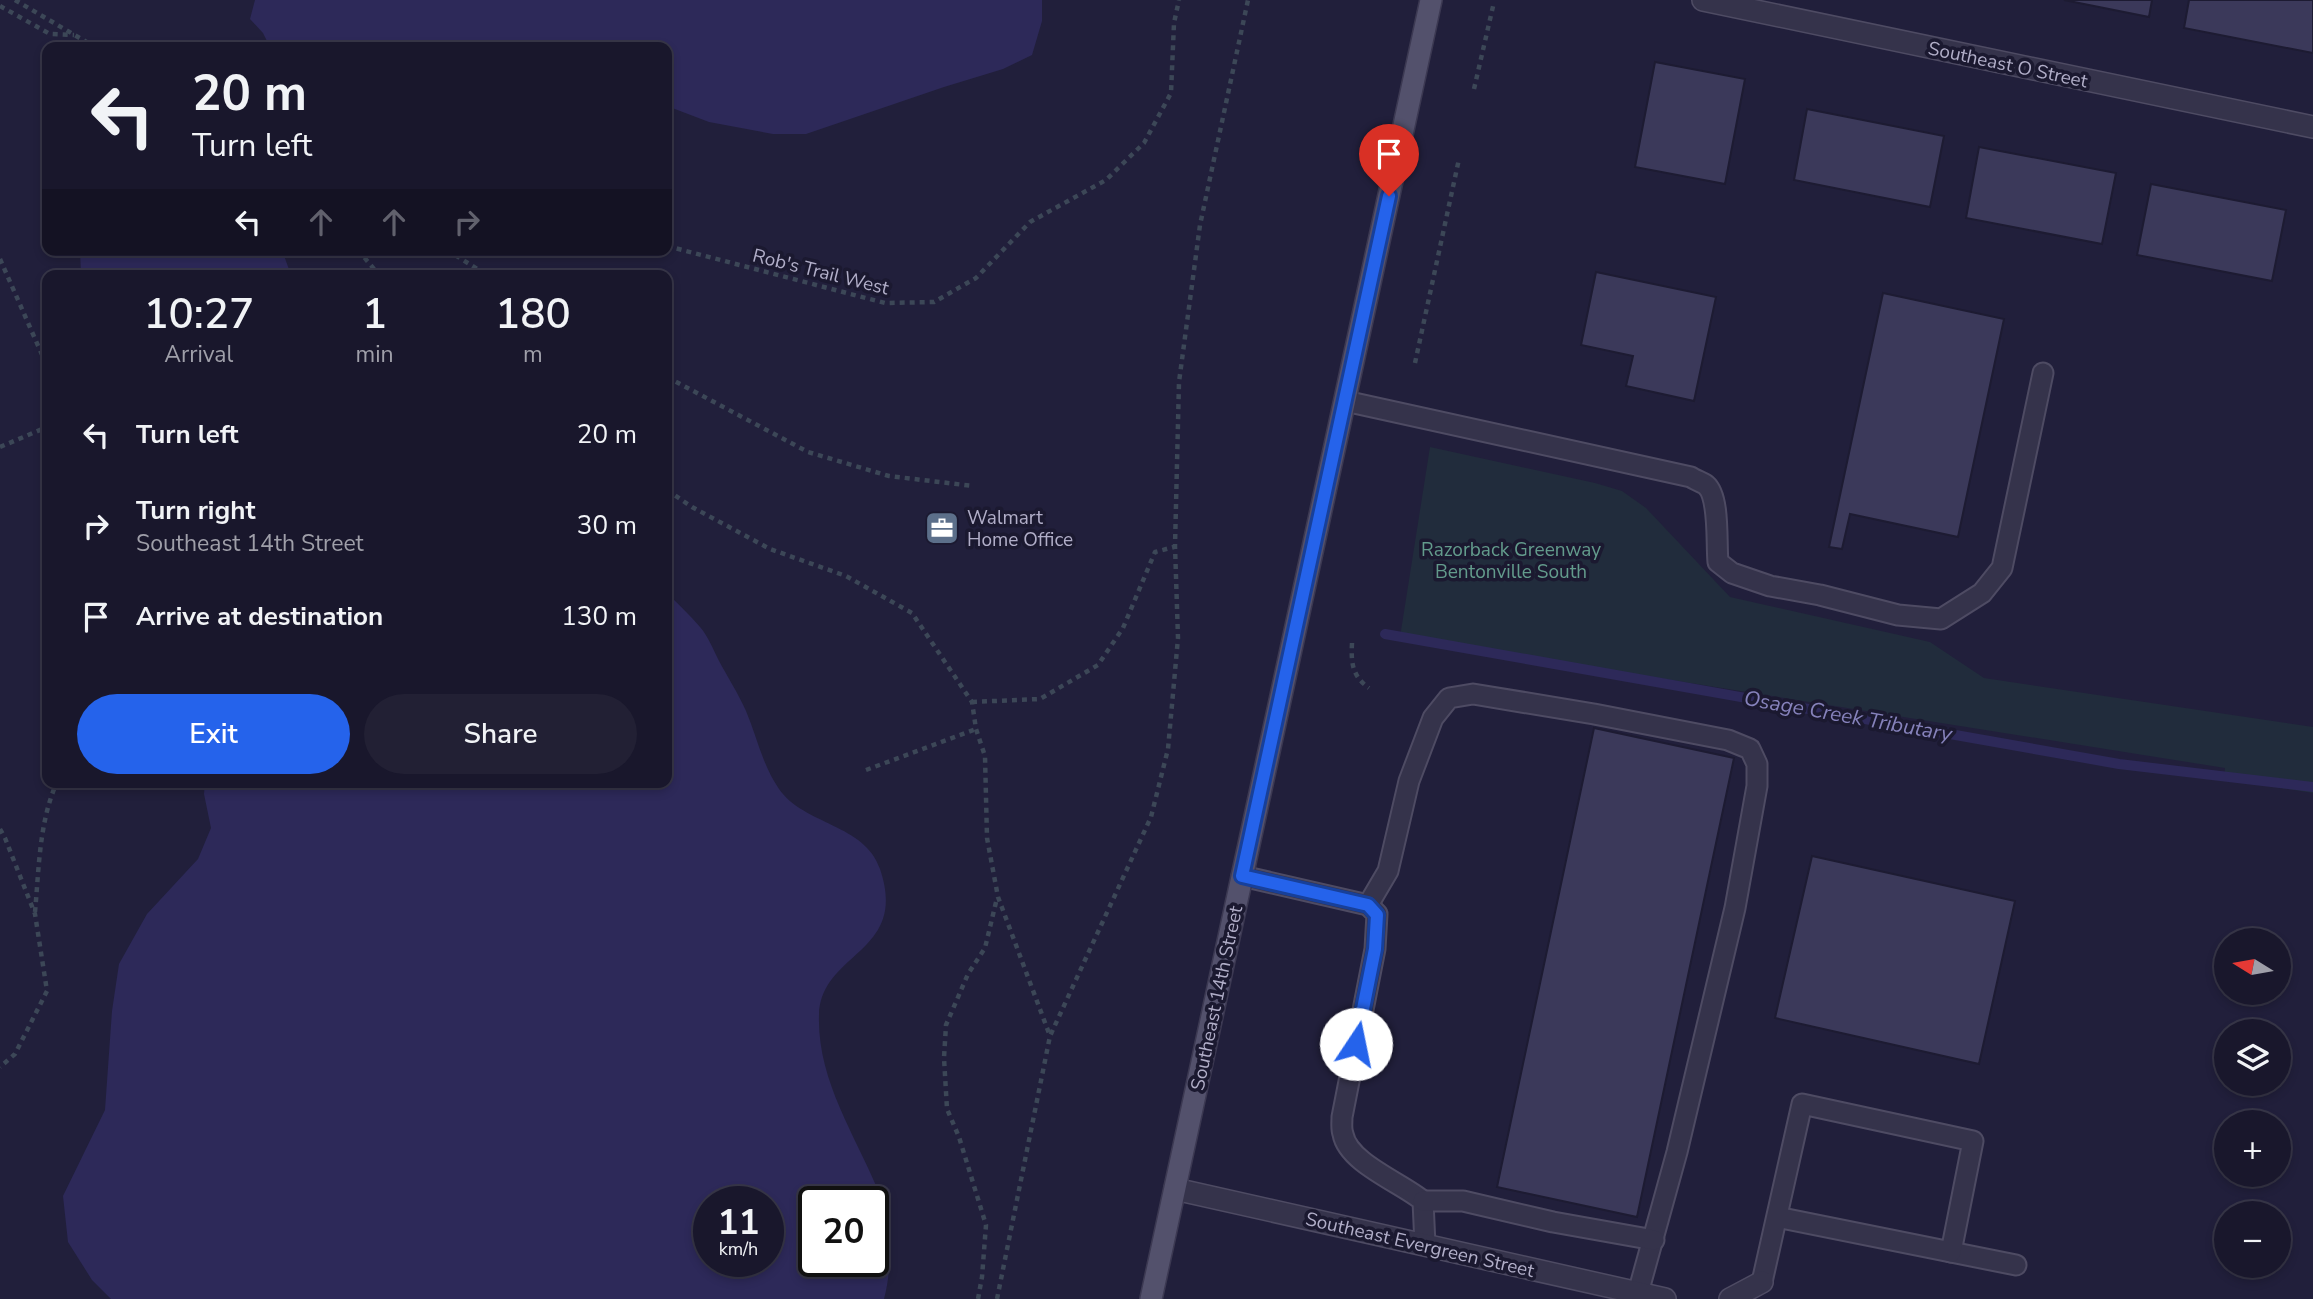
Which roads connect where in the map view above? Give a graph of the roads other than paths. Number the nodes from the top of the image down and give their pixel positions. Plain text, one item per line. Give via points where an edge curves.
1 (1431, 0) edge
2 (1703, 0) edge
3 (2313, 127) edge
4 (2043, 373) dead end
5 (1345, 401) junction
6 (1242, 876) junction
7 (1368, 905) junction
8 (1175, 1189) junction
9 (1423, 1201) junction
10 (1777, 1217) junction
11 (1654, 1240) junction
12 (1425, 1245) junction
13 (1951, 1252) junction
14 (2015, 1265) dead end
15 (1762, 1282) joint
16 (1638, 1293) junction
17 (1151, 1299) edge
18 (1665, 1299) edge
19 (1730, 1299) edge

1 - 5 main road, Southeast 14th Street
2 - 3 street, Southeast O Street
4 - 5 lane via 2002,568 1982,593 1941,619 1898,615 1732,573 1718,562 1716,506 1707,486 1691,477
5 - 6 main road, Southeast 14th Street
6 - 7 lane
6 - 8 main road, Southeast 14th Street
7 - 9 lane via 1377,915 1375,949 1342,1117 1343,1137 1356,1155
7 - 11 lane via 1388,871 1409,781 1433,718 1449,698 1473,694 1594,713 1728,740 1750,749 1757,764 1757,786 1735,908
8 - 12 street, Southeast Evergreen Street
8 - 17 main road, Southeast 14th Street
9 - 11 lane via 1463,1201
9 - 12 lane
10 - 13 lane
10 - 13 lane via 1802,1104 1973,1141
10 - 15 lane
11 - 16 lane
12 - 16 street, Southeast Evergreen Street
13 - 14 lane
15 - 19 street
16 - 18 street, Southeast Evergreen Street

